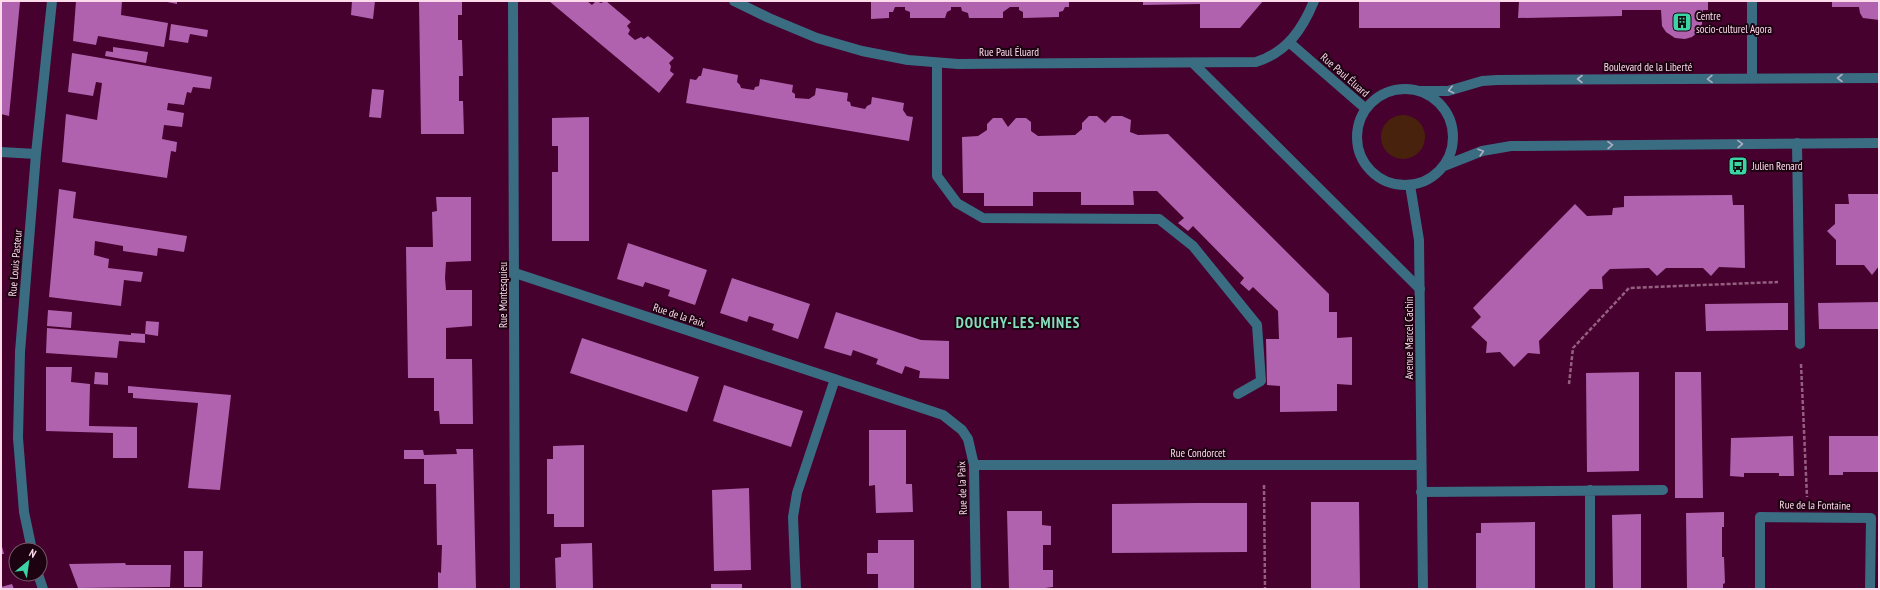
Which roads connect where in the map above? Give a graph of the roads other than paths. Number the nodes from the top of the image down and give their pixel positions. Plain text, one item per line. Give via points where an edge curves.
1 (52, 1) edge
2 (513, 1) edge
3 (734, 1) edge
4 (1314, 1) edge
5 (1752, 1) edge
6 (1290, 43) junction
7 (937, 63) junction
8 (1193, 63) junction
9 (1879, 78) edge
10 (1752, 79) junction
11 (1418, 91) junction
12 (1366, 109) junction
13 (1797, 143) junction
14 (1879, 143) edge
15 (1, 152) edge
16 (36, 154) junction
17 (1444, 166) junction
18 (1410, 185) junction
19 (515, 273) junction
20 (1420, 289) junction
21 (1800, 344) road end
22 (835, 379) junction
23 (1238, 394) dead end
24 (974, 464) junction
25 (1422, 465) junction
26 (1590, 490) junction
27 (1664, 490) dead end
28 (1421, 492) junction
29 (30, 542) edge
30 (515, 589) edge
31 (796, 589) edge
32 (976, 589) edge
33 (1422, 589) edge
34 (1590, 589) edge
35 (1760, 589) edge
36 (1870, 589) edge

1 - 16 street, Rue Louis Pasteur
2 - 19 street, Rue Montesquieu
3 - 7 street, Rue Paul Éluard via 793,28 840,45 901,59
4 - 6 street, Rue Paul Éluard
5 - 10 street
6 - 8 street, Rue Paul Éluard via 1269,58 1256,62
6 - 12 street, Rue Paul Éluard
7 - 8 street, Rue Paul Éluard
7 - 23 street via 937,176 957,203 983,218 1159,218 1193,246 1257,325 1261,381
8 - 20 street
9 -> 10 street, Boulevard de la Liberté
10 -> 11 street, Boulevard de la Liberté via 1497,80 1482,81 1448,91
11 - 12 street via 1404,89 1389,92 1376,99
11 - 17 street via 1437,101 1452,125 1452,146
12 - 18 street via 1359,123 1357,137 1359,152 1366,165 1382,179
13 - 14 street
17 -> 13 street via 1482,152 1511,146
13 - 21 street
15 - 16 street
16 - 29 street, Rue Louis Pasteur via 20,352 18,438 24,512
17 - 18 street via 1429,179
18 - 20 street, Avenue Marcel Cachin via 1419,240
19 - 22 street, Rue de la Paix
19 - 30 street, Rue Montesquieu
20 - 25 street, Avenue Marcel Cachin
22 - 24 street, Rue de la Paix via 948,419 962,430 968,439
22 - 31 street via 794,506
24 - 25 street, Rue Condorcet
24 - 32 street, Rue de la Paix
25 - 28 street, Avenue Marcel Cachin
26 - 27 street
26 - 28 street
26 - 34 street
28 - 33 street, Avenue Marcel Cachin
35 - 36 street, Rue de la Fontaine via 1760,516 1871,518

